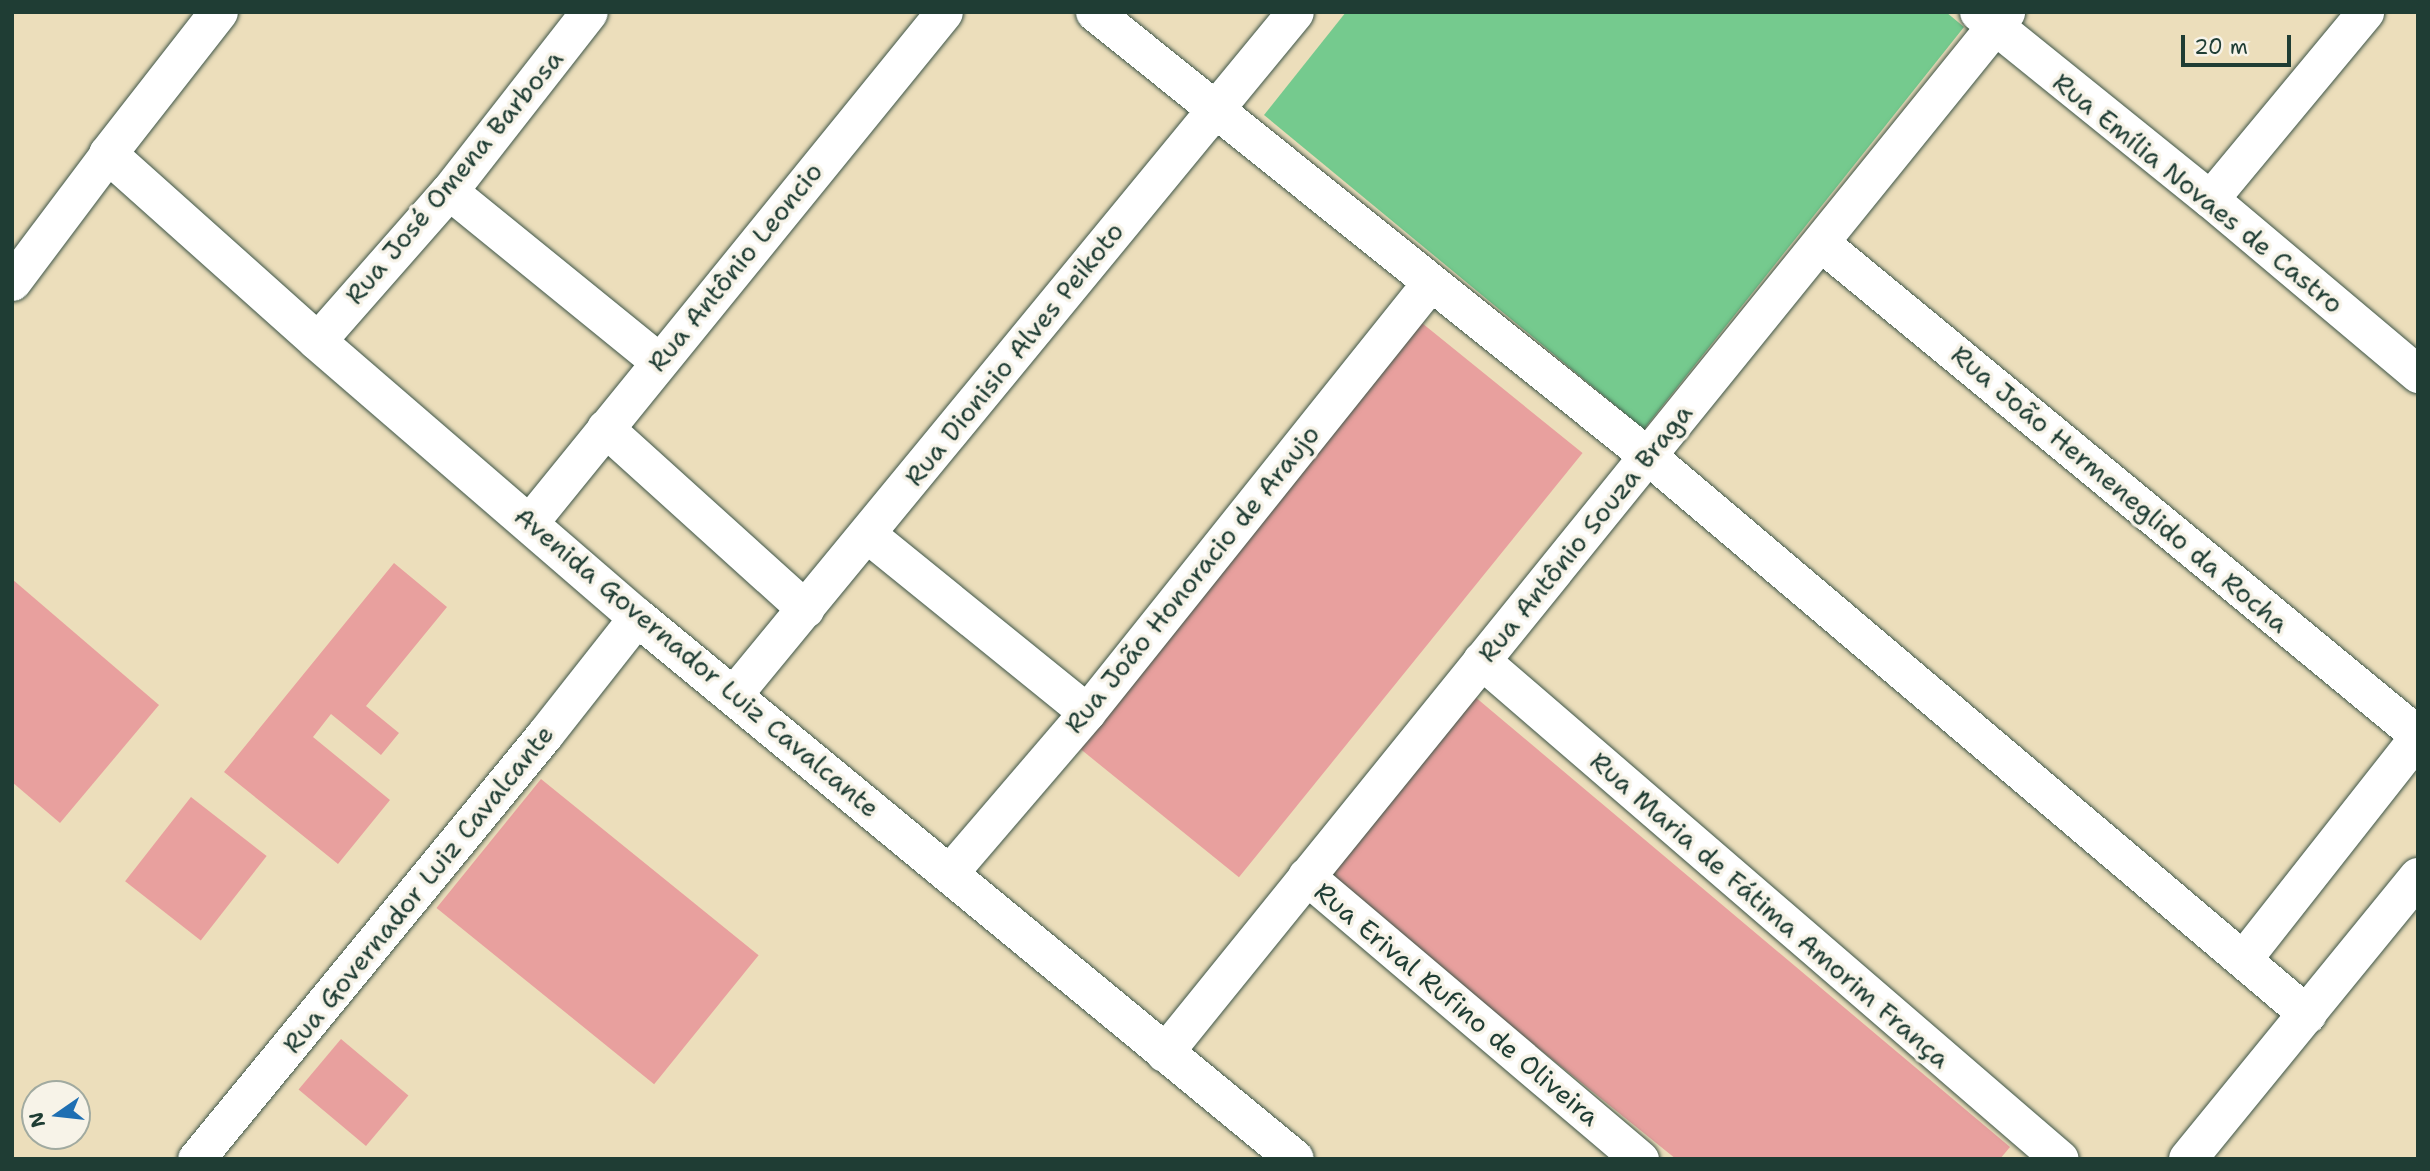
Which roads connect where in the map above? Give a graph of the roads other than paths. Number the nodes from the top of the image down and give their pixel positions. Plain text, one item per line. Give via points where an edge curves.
1 (219, 12) edge
2 (589, 12) edge
3 (944, 12) edge
4 (1094, 12) edge
5 (1295, 12) edge
6 (2365, 12) edge
7 (1993, 17) edge
8 (1215, 109) junction
9 (108, 154) junction
10 (449, 191) junction
11 (2210, 199) junction
12 (1821, 243) junction
13 (12, 282) edge
14 (1430, 283) junction
15 (317, 341) junction
16 (658, 361) junction
17 (2418, 374) edge
18 (605, 428) junction
19 (1648, 456) junction
20 (530, 523) junction
21 (867, 534) junction
22 (805, 609) junction
23 (637, 617) junction
24 (1481, 660) junction
25 (733, 695) junction
26 (1087, 712) junction
27 (2418, 736) edge
28 (950, 872) junction
29 (1306, 876) junction
30 (2418, 877) edge
31 (2243, 959) junction
32 (2306, 1014) junction
33 (1164, 1053) junction
34 (196, 1159) edge
35 (1295, 1159) edge
36 (1640, 1159) edge
37 (2060, 1159) edge
38 (2188, 1159) edge

1 - 9 street
2 - 10 street, Rua José Omena Barbosa
3 - 16 street, Rua Antônio Leoncio
4 - 8 street
5 - 8 street, Rua Dionisio Alves Peikoto
6 - 11 street
7 - 11 street, Rua Emília Novaes de Castro
7 - 12 street, Rua Antônio Souza Braga
8 - 14 street
8 - 21 street, Rua Dionisio Alves Peikoto
9 - 13 street
9 - 15 street, Avenida Governador Luiz Cavalcante
10 - 15 street, Rua José Omena Barbosa
10 - 16 street
11 - 17 street, Rua Emília Novaes de Castro
12 - 19 street, Rua Antônio Souza Braga
12 - 27 street, Rua João Hermeneglido da Rocha
14 - 19 street
14 - 26 street, Rua João Honoracio de Araujo
15 - 20 street, Avenida Governador Luiz Cavalcante
16 - 18 street, Rua Antônio Leoncio
18 - 20 street, Rua Antônio Leoncio
18 - 22 street
19 - 24 street, Rua Antônio Souza Braga
19 - 31 street
20 - 23 street, Avenida Governador Luiz Cavalcante
21 - 22 street, Rua Dionisio Alves Peikoto
21 - 26 street
22 - 25 street, Rua Dionisio Alves Peikoto
23 - 25 street, Avenida Governador Luiz Cavalcante
23 - 34 street, Rua Governador Luiz Cavalcante
24 - 29 street, Rua Antônio Souza Braga
24 - 37 street, Rua Maria de Fátima Amorim França
25 - 28 street, Avenida Governador Luiz Cavalcante
26 - 28 street, Rua João Honoracio de Araujo
27 - 31 street
28 - 33 street, Avenida Governador Luiz Cavalcante
29 - 33 street, Rua Antônio Souza Braga
29 - 36 street, Rua Erival Rufino de Oliveira
30 - 32 street
31 - 32 street
32 - 38 street
33 - 35 street, Avenida Governador Luiz Cavalcante

